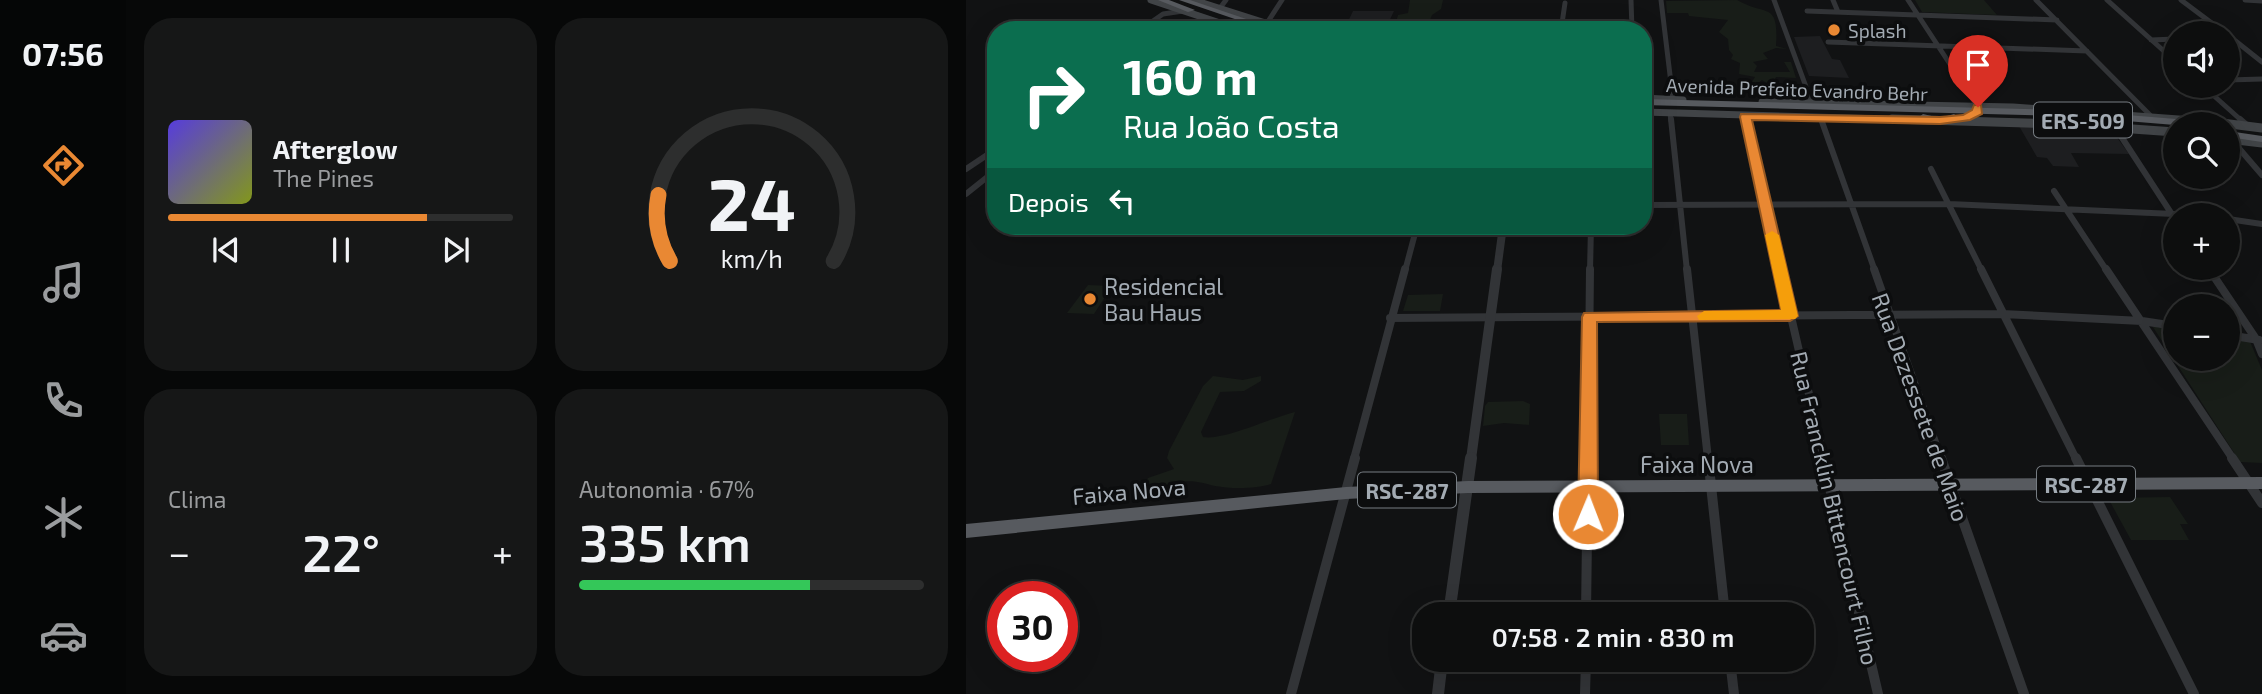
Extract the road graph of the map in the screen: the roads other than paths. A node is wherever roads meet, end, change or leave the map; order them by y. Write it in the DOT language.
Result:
graph roads {
  1 [pos="1151,0"];
  2 [pos="1183,0"];
  3 [pos="1193,0"];
  4 [pos="1226,0"];
  5 [pos="1282,0"];
  6 [pos="1631,0"];
  7 [pos="1661,0"];
  8 [pos="1774,0"];
  9 [pos="1832,0"];
  10 [pos="1908,0"];
  11 [pos="2036,0"];
  12 [pos="2107,0"];
  13 [pos="2181,0"];
  14 [pos="2245,0"];
  15 [pos="2262,1"];
  16 [pos="1164,3"];
  17 [pos="1565,3"];
  18 [pos="1220,8"];
  19 [pos="1183,11"];
  20 [pos="1807,11"];
  21 [pos="1838,12"];
  22 [pos="1163,14"];
  23 [pos="1918,15"];
  24 [pos="2057,20"];
  25 [pos="1153,21"];
  26 [pos="1214,21"];
  27 [pos="1222,21"];
  28 [pos="1247,21"];
  29 [pos="1261,21"];
  30 [pos="1268,21"];
  31 [pos="1563,21"];
  32 [pos="1632,21"];
  33 [pos="2209,21"];
  34 [pos="2151,40"];
  35 [pos="2163,40"];
  36 [pos="1828,42"];
  37 [pos="2240,44"];
  38 [pos="1937,45"];
  39 [pos="2163,50"];
  40 [pos="2087,51"];
  41 [pos="2262,62"];
  42 [pos="2262,79"];
  43 [pos="2240,80"];
  44 [pos="2216,98"];
  45 [pos="1652,100"];
  46 [pos="1673,102"];
  47 [pos="1812,103"];
  48 [pos="1778,107"];
  49 [pos="2034,107"];
  50 [pos="1849,108"];
  51 [pos="1978,109"];
  52 [pos="1652,111"];
  53 [pos="1652,112"];
  54 [pos="2012,112"];
  55 [pos="2065,113"];
  56 [pos="1670,114"];
  57 [pos="2150,114"];
  58 [pos="1745,117"];
  59 [pos="1923,117"];
  60 [pos="1954,117"];
  61 [pos="1966,118"];
  62 [pos="1821,119"];
  63 [pos="1940,121"];
  64 [pos="2163,121"];
  65 [pos="2248,126"];
  66 [pos="2115,127"];
  67 [pos="2163,129"];
  68 [pos="2163,129"];
  69 [pos="2240,129"];
  70 [pos="2262,130"];
  71 [pos="2240,139"];
  72 [pos="2262,140"];
  73 [pos="2240,151"];
  74 [pos="987,155"];
  75 [pos="966,169"];
  76 [pos="1931,169"];
  77 [pos="2262,176"];
  78 [pos="987,177"];
  79 [pos="2053,191"];
  80 [pos="966,194"];
  81 [pos="2165,203"];
  82 [pos="1949,204"];
  83 [pos="1652,205"];
  84 [pos="1679,205"];
  85 [pos="1765,205"];
  86 [pos="1850,205"];
  87 [pos="2064,207"];
  88 [pos="2163,214"];
  89 [pos="2240,221"];
  90 [pos="2262,224"];
  91 [pos="1414,235"];
  92 [pos="1502,235"];
  93 [pos="1591,235"];
  94 [pos="2216,280"];
  95 [pos="2002,314"];
  96 [pos="1888,315"];
  97 [pos="1692,316"];
  98 [pos="1790,316"];
  99 [pos="1490,317"];
  100 [pos="1589,317"];
  101 [pos="1391,318"];
  102 [pos="2142,321"];
  103 [pos="2163,324"];
  104 [pos="2240,337"];
  105 [pos="2259,340"];
  106 [pos="2262,354"];
  107 [pos="2255,483"];
  108 [pos="2088,484"];
  109 [pos="1950,485"];
  110 [pos="1468,486"];
  111 [pos="1588,486"];
  112 [pos="1709,486"];
  113 [pos="1829,486"];
  114 [pos="1346,493"];
  115 [pos="2262,503"];
  116 [pos="966,531"];
  117 [pos="1451,602"];
  118 [pos="1586,602"];
  119 [pos="1723,602"];
  120 [pos="1441,672"];
  121 [pos="1586,672"];
  122 [pos="1731,672"];
  123 [pos="1291,694"];
  124 [pos="1438,694"];
  125 [pos="1585,694"];
  126 [pos="1734,694"];
  127 [pos="1878,694"];
  128 [pos="2024,694"];
  129 [pos="2194,694"];
  1 -- 16 [label="main road"];
  2 -- 28 [label="highway"];
  3 -- 18 [label="main road"];
  4 -- 18 [label="street"];
  5 -- 30 [label="street"];
  6 -- 32 [label="street"];
  7 -- 46 [label="street"];
  8 -- 47 [label="street"];
  9 -- 21 [label="street"];
  10 -- 23 [label="street"];
  11 -- 24 [label="street"];
  12 -- 34 [label="street"];
  13 -- 33 [label="street"];
  14 -- 15 [label="street"];
  16 -- 19 [label="main road"];
  16 -- 22 [label="street"];
  16 -- 27 [label="highway"];
  17 -- 31 [label="street"];
  18 -- 29 [label="main road"];
  19 -- 22 [label="street"];
  19 -- 26 [label="main road"];
  20 -- 21 [label="street"];
  21 -- 23 [label="street"];
  22 -- 25 [label="street"];
  23 -- 24 [label="street"];
  23 -- 38 [label="street"];
  24 -- 40 [label="street"];
  34 -- 35 [label="street"];
  34 -- 39 [label="street"];
  36 -- 38 [label="street"];
  37 -- 41 [label="street"];
  38 -- 40 [label="street"];
  38 -- 51 [label="street"];
  40 -- 57 [label="street"];
  42 -- 43 [label="street"];
  44 -- 65 [label="street"];
  45 -- 46 [label="highway, Avenida Prefeito Evandro Behr / ERS-509"];
  46 -- 47 [label="main road, Avenida Prefeito Evandro Behr / ERS-509"];
  46 -- 48 [label="highway, Avenida Prefeito Evandro Behr / ERS-509"];
  47 -- 48 [label="highway, ERS-509"];
  47 -- 50 [label="highway, ERS-509"];
  47 -- 51 [label="main road, Avenida Prefeito Evandro Behr / ERS-509"];
  48 -- 50 [label="highway, Avenida Prefeito Evandro Behr / ERS-509"];
  49 -- 51 [label="main road, Avenida Prefeito Evandro Behr / ERS-509"];
  49 -- 54 [label="highway, ERS-509"];
  49 -- 55 [label="highway, ERS-509"];
  49 -- 57 [label="main road, Avenida Prefeito Evandro Behr / ERS-509"];
  50 -- 51 [label="highway, Avenida Prefeito Evandro Behr / ERS-509"];
  51 -- 54 [label="highway, Avenida Prefeito Evandro Behr / ERS-509"];
  51 -- 61 [label="highway"];
  52 -- 59 [label="highway, Avenida Prefeito Evandro Behr / ERS-509"];
  53 -- 56 [label="main road, Avenida Prefeito Evandro Behr / ERS-509"];
  54 -- 55 [label="highway, Avenida Prefeito Evandro Behr / ERS-509"];
  55 -- 64 [label="highway, Avenida Prefeito Evandro Behr / ERS-509"];
  56 -- 58 [label="main road, Avenida Prefeito Evandro Behr / ERS-509"];
  56 -- 84 [label="street"];
  57 -- 65 [label="main road, Avenida Prefeito Evandro Behr / ERS-509"];
  58 -- 62 [label="main road, Avenida Prefeito Evandro Behr / ERS-509"];
  58 -- 85 [label="street, Rua Francklin Bittencourt Filho"];
  59 -- 60 [label="highway, Avenida Prefeito Evandro Behr / ERS-509"];
  59 -- 63 [label="highway, ERS-509"];
  60 -- 61 [label="highway, Avenida Prefeito Evandro Behr / ERS-509"];
  60 -- 63 [label="highway, ERS-509"];
  61 -- 67 [label="highway, Avenida Prefeito Evandro Behr / ERS-509"];
  62 -- 63 [label="main road, Avenida Prefeito Evandro Behr / ERS-509"];
  62 -- 86 [label="street, Rua Dezessete de Maio"];
  63 -- 66 [label="main road, Avenida Prefeito Evandro Behr / ERS-509"];
  65 -- 70 [label="main road, Avenida Prefeito Evandro Behr / ERS-509"];
  66 -- 68 [label="main road, Avenida Prefeito Evandro Behr / ERS-509"];
  66 -- 81 [label="street"];
  69 -- 70 [label="highway, Avenida Prefeito Evandro Behr / ERS-509"];
  71 -- 72 [label="highway"];
  73 -- 77 [label="street"];
  74 -- 75 [label="street"];
  76 -- 82 [label="street"];
  78 -- 80 [label="street"];
  79 -- 87 [label="street"];
  82 -- 86 [label="street"];
  82 -- 87 [label="street"];
  82 -- 95 [label="street"];
  83 -- 84 [label="street"];
  84 -- 85 [label="street"];
  84 -- 97 [label="street"];
  85 -- 86 [label="street"];
  85 -- 98 [label="street, Rua Francklin Bittencourt Filho"];
  86 -- 96 [label="street, Rua Dezessete de Maio"];
  87 -- 88 [label="street"];
  87 -- 102 [label="street"];
  89 -- 90 [label="street"];
  91 -- 101 [label="street"];
  92 -- 99 [label="street"];
  93 -- 100 [label="street"];
  94 -- 105 [label="street"];
  95 -- 96 [label="street"];
  95 -- 102 [label="street"];
  95 -- 108 [label="street"];
  96 -- 98 [label="street"];
  96 -- 109 [label="street, Rua Dezessete de Maio"];
  97 -- 98 [label="street"];
  97 -- 100 [label="street"];
  97 -- 112 [label="street"];
  98 -- 113 [label="street, Rua Francklin Bittencourt Filho"];
  99 -- 100 [label="street"];
  99 -- 101 [label="street"];
  99 -- 110 [label="street"];
  100 -- 111 [label="street"];
  101 -- 114 [label="street"];
  102 -- 103 [label="street"];
  102 -- 107 [label="street"];
  104 -- 105 [label="street"];
  105 -- 106 [label="street"];
  107 -- 108 [label="highway, Faixa Nova / RSC-287"];
  107 -- 115 [label="street"];
  108 -- 109 [label="highway, Faixa Nova / RSC-287"];
  108 -- 129 [label="street"];
  109 -- 113 [label="highway, Faixa Nova / RSC-287"];
  109 -- 128 [label="street, Rua Dezessete de Maio"];
  110 -- 111 [label="highway, Faixa Nova / RSC-287"];
  110 -- 114 [label="highway, Faixa Nova / RSC-287"];
  110 -- 117 [label="street"];
  111 -- 112 [label="highway, Faixa Nova / RSC-287"];
  111 -- 118 [label="street"];
  112 -- 113 [label="highway, Faixa Nova / RSC-287"];
  112 -- 119 [label="street"];
  113 -- 127 [label="street, Rua Francklin Bittencourt Filho"];
  114 -- 116 [label="highway, Faixa Nova / RSC-287"];
  114 -- 123 [label="street"];
  120 -- 124 [label="street"];
  121 -- 125 [label="street"];
  122 -- 126 [label="street"];
}
